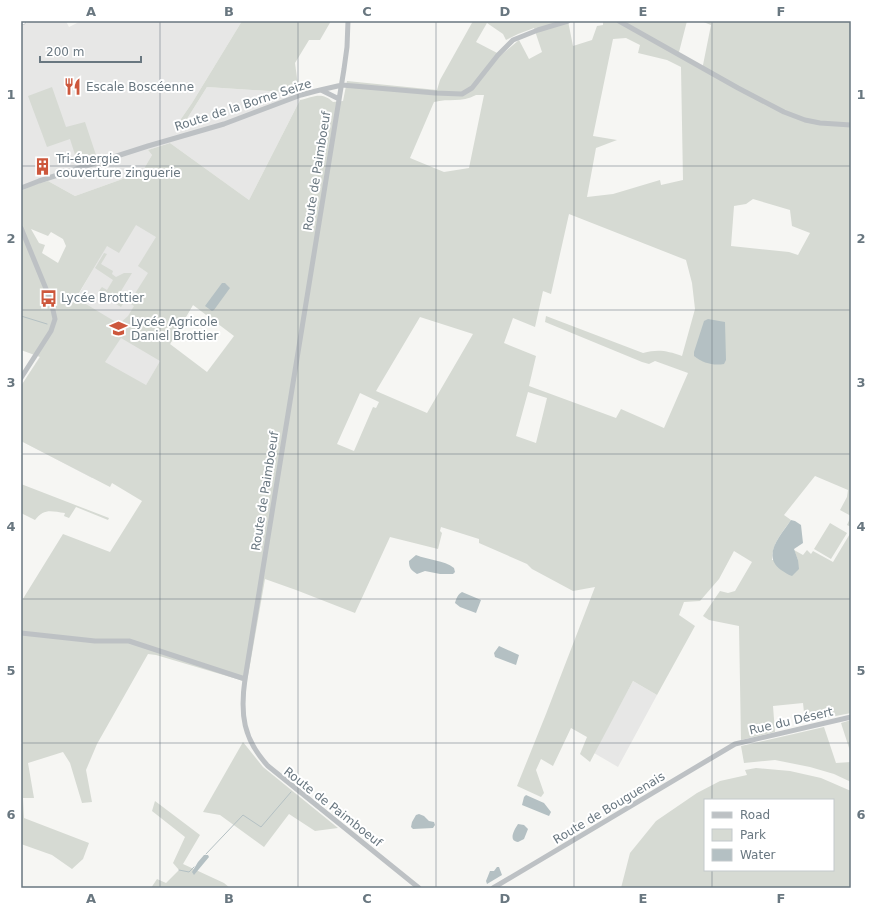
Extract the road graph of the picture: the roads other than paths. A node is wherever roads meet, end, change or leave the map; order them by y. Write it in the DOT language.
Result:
graph roads {
  1 [pos="348,21"];
  2 [pos="568,21"];
  3 [pos="619,21"];
  4 [pos="342,85"];
  5 [pos="321,90"];
  6 [pos="339,99"];
  7 [pos="851,124"];
  8 [pos="21,188"];
  9 [pos="21,228"];
  10 [pos="21,378"];
  11 [pos="21,633"];
  12 [pos="245,679"];
  13 [pos="851,717"];
  14 [pos="735,744"];
  15 [pos="419,888"];
  16 [pos="493,888"];
  1 -- 4 [label="street, Route de Paimboeuf"];
  2 -- 4 [label="street, Route de la Borne Seize"];
  3 -- 7 [label="street"];
  4 -- 5 [label="street, Route de la Borne Seize"];
  4 -- 6 [label="street, Route de Paimboeuf"];
  5 -- 6 [label="street"];
  5 -- 8 [label="street, Route de la Borne Seize"];
  6 -- 12 [label="street, Route de Paimboeuf"];
  9 -- 10 [label="street"];
  11 -- 12 [label="street"];
  12 -- 15 [label="street, Route de Paimboeuf"];
  13 -- 14 [label="street, Rue du Désert"];
  14 -- 16 [label="street, Route de Bouguenais"];
}
